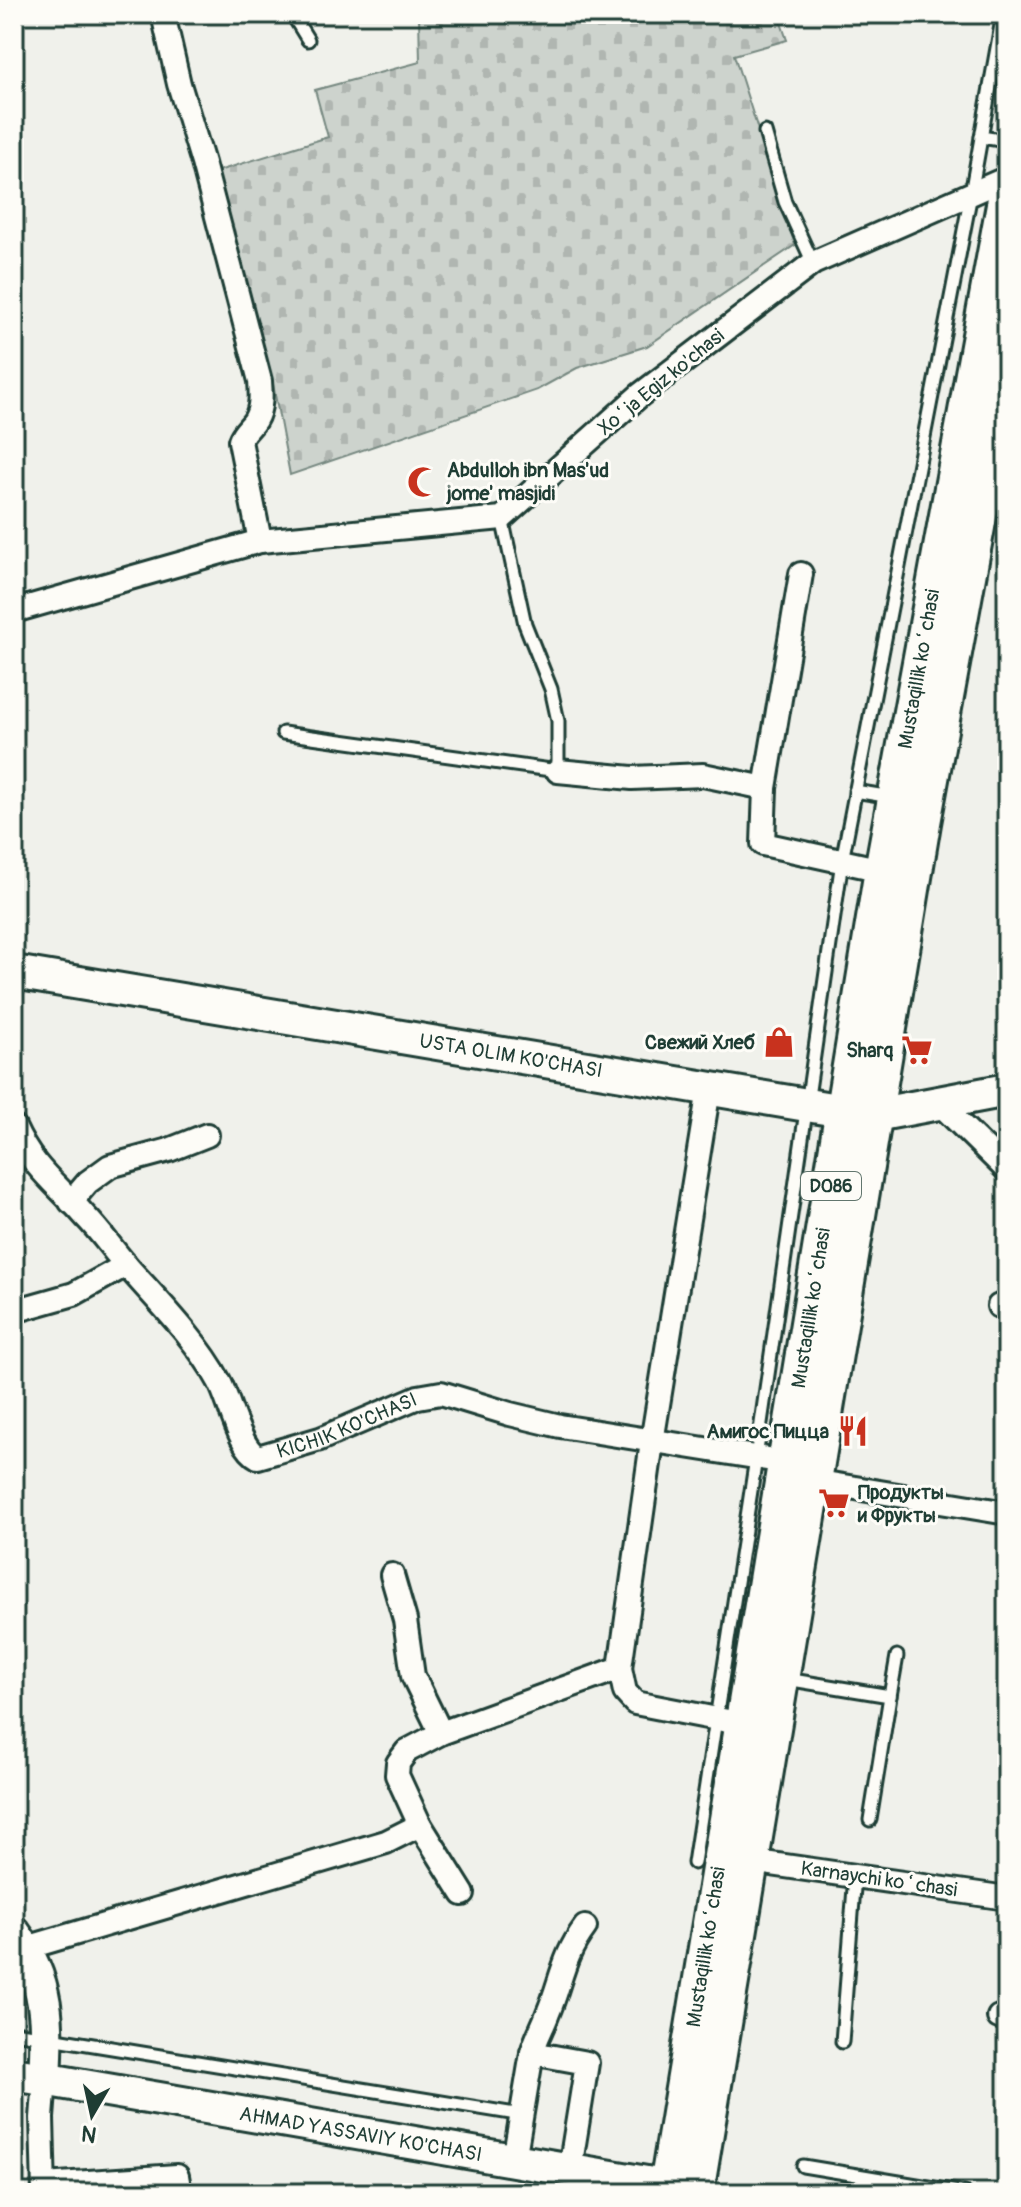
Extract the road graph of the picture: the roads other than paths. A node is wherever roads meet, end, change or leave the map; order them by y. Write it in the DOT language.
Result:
graph roads {
  1 [pos="163,14"];
  2 [pos="292,14"];
  3 [pos="1003,14"];
  4 [pos="308,40"];
  5 [pos="765,132"];
  6 [pos="981,137"];
  7 [pos="1007,141"];
  8 [pos="1007,178"];
  9 [pos="1007,190"];
  10 [pos="971,194"];
  11 [pos="813,263"];
  12 [pos="1007,363"];
  13 [pos="502,518"];
  14 [pos="260,541"];
  15 [pos="801,574"];
  16 [pos="14,611"];
  17 [pos="283,733"];
  18 [pos="558,771"];
  19 [pos="765,788"];
  20 [pos="855,791"];
  21 [pos="896,798"];
  22 [pos="842,861"];
  23 [pos="882,870"];
  24 [pos="14,972"];
  25 [pos="709,1089"];
  26 [pos="1007,1090"];
  27 [pos="939,1103"];
  28 [pos="807,1106"];
  29 [pos="859,1113"];
  30 [pos="14,1127"];
  31 [pos="207,1135"];
  32 [pos="1007,1170"];
  33 [pos="71,1202"];
  34 [pos="126,1265"];
  35 [pos="14,1311"];
  36 [pos="652,1442"];
  37 [pos="785,1467"];
  38 [pos="1007,1513"];
  39 [pos="392,1575"];
  40 [pos="897,1656"];
  41 [pos="620,1668"];
  42 [pos="782,1678"];
  43 [pos="890,1696"];
  44 [pos="730,1722"];
  45 [pos="441,1733"];
  46 [pos="870,1820"];
  47 [pos="420,1825"];
  48 [pos="750,1861"];
  49 [pos="694,1863"];
  50 [pos="855,1875"];
  51 [pos="463,1894"];
  52 [pos="1007,1898"];
  53 [pos="585,1927"];
  54 [pos="20,1941"];
  55 [pos="14,2032"];
  56 [pos="48,2038"];
  57 [pos="842,2042"];
  58 [pos="532,2053"];
  59 [pos="29,2077"];
  60 [pos="522,2115"];
  61 [pos="514,2160"];
  62 [pos="803,2166"];
  63 [pos="570,2169"];
  64 [pos="44,2189"];
  65 [pos="686,2191"];
  66 [pos="180,2193"];
  67 [pos="965,2193"];
  1 -- 14 [label="street"];
  2 -- 4 [label="lane"];
  3 -- 6 [label="lane"];
  5 -- 11 [label="lane"];
  6 -- 7 [label="lane"];
  6 -- 10 [label="lane"];
  8 -- 10 [label="street, Xoʻja Egiz ko'chasi"];
  9 -- 21 [label="main road, Mustaqillik koʻchasi / D086"];
  10 -- 11 [label="street, Xoʻja Egiz ko'chasi"];
  10 -- 20 [label="lane"];
  11 -- 13 [label="street, Xoʻja Egiz ko'chasi"];
  12 -- 29 [label="main road, Mustaqillik koʻchasi / D086"];
  13 -- 14 [label="street"];
  13 -- 18 [label="lane"];
  14 -- 16 [label="street"];
  15 -- 19 [label="street"];
  17 -- 18 [label="lane"];
  18 -- 19 [label="street"];
  19 -- 22 [label="street"];
  20 -- 21 [label="lane"];
  20 -- 22 [label="lane"];
  21 -- 23 [label="main road, Mustaqillik koʻchasi / D086"];
  22 -- 23 [label="street"];
  22 -- 28 [label="lane"];
  23 -- 29 [label="main road, Mustaqillik koʻchasi / D086"];
  24 -- 25 [label="street, USTA OLIM KO'CHASI"];
  25 -- 28 [label="street, USTA OLIM KO'CHASI"];
  25 -- 36 [label="street"];
  26 -- 27 [label="street, USTA OLIM KO'CHASI"];
  27 -- 29 [label="street, USTA OLIM KO'CHASI"];
  27 -- 32 [label="street"];
  28 -- 29 [label="street, USTA OLIM KO'CHASI"];
  28 -- 37 [label="lane"];
  29 -- 37 [label="main road, Mustaqillik koʻchasi / D086"];
  30 -- 33 [label="street"];
  31 -- 33 [label="street"];
  33 -- 34 [label="street"];
  34 -- 35 [label="street"];
  34 -- 36 [label="street, KICHIK KO'CHASI"];
  36 -- 37 [label="street, KICHIK KO'CHASI"];
  36 -- 41 [label="street"];
  37 -- 38 [label="street, KICHIK KO'CHASI"];
  37 -- 42 [label="main road, Mustaqillik koʻchasi / D086"];
  37 -- 44 [label="main road, Mustaqillik koʻchasi / D086"];
  39 -- 45 [label="street"];
  40 -- 43 [label="lane"];
  41 -- 44 [label="street"];
  41 -- 45 [label="street"];
  42 -- 43 [label="lane"];
  42 -- 48 [label="main road, Mustaqillik koʻchasi / D086"];
  43 -- 46 [label="lane"];
  44 -- 49 [label="lane"];
  44 -- 65 [label="main road, Mustaqillik koʻchasi / D086"];
  45 -- 47 [label="street"];
  47 -- 51 [label="street"];
  47 -- 54 [label="street"];
  48 -- 50 [label="street, Karnaychi koʻchasi"];
  48 -- 65 [label="main road, Mustaqillik koʻchasi / D086"];
  50 -- 52 [label="street, Karnaychi koʻchasi"];
  50 -- 57 [label="lane"];
  53 -- 58 [label="street"];
  54 -- 56 [label="street"];
  55 -- 56 [label="lane"];
  56 -- 59 [label="street"];
  56 -- 60 [label="lane"];
  58 -- 60 [label="street"];
  58 -- 63 [label="street"];
  59 -- 61 [label="street, AHMAD YASSAVIY KO'CHASI"];
  59 -- 64 [label="street"];
  60 -- 61 [label="street"];
  61 -- 63 [label="street, AHMAD YASSAVIY KO'CHASI"];
  62 -- 67 [label="lane"];
  63 -- 65 [label="street, AHMAD YASSAVIY KO'CHASI"];
  64 -- 66 [label="street"];
}
